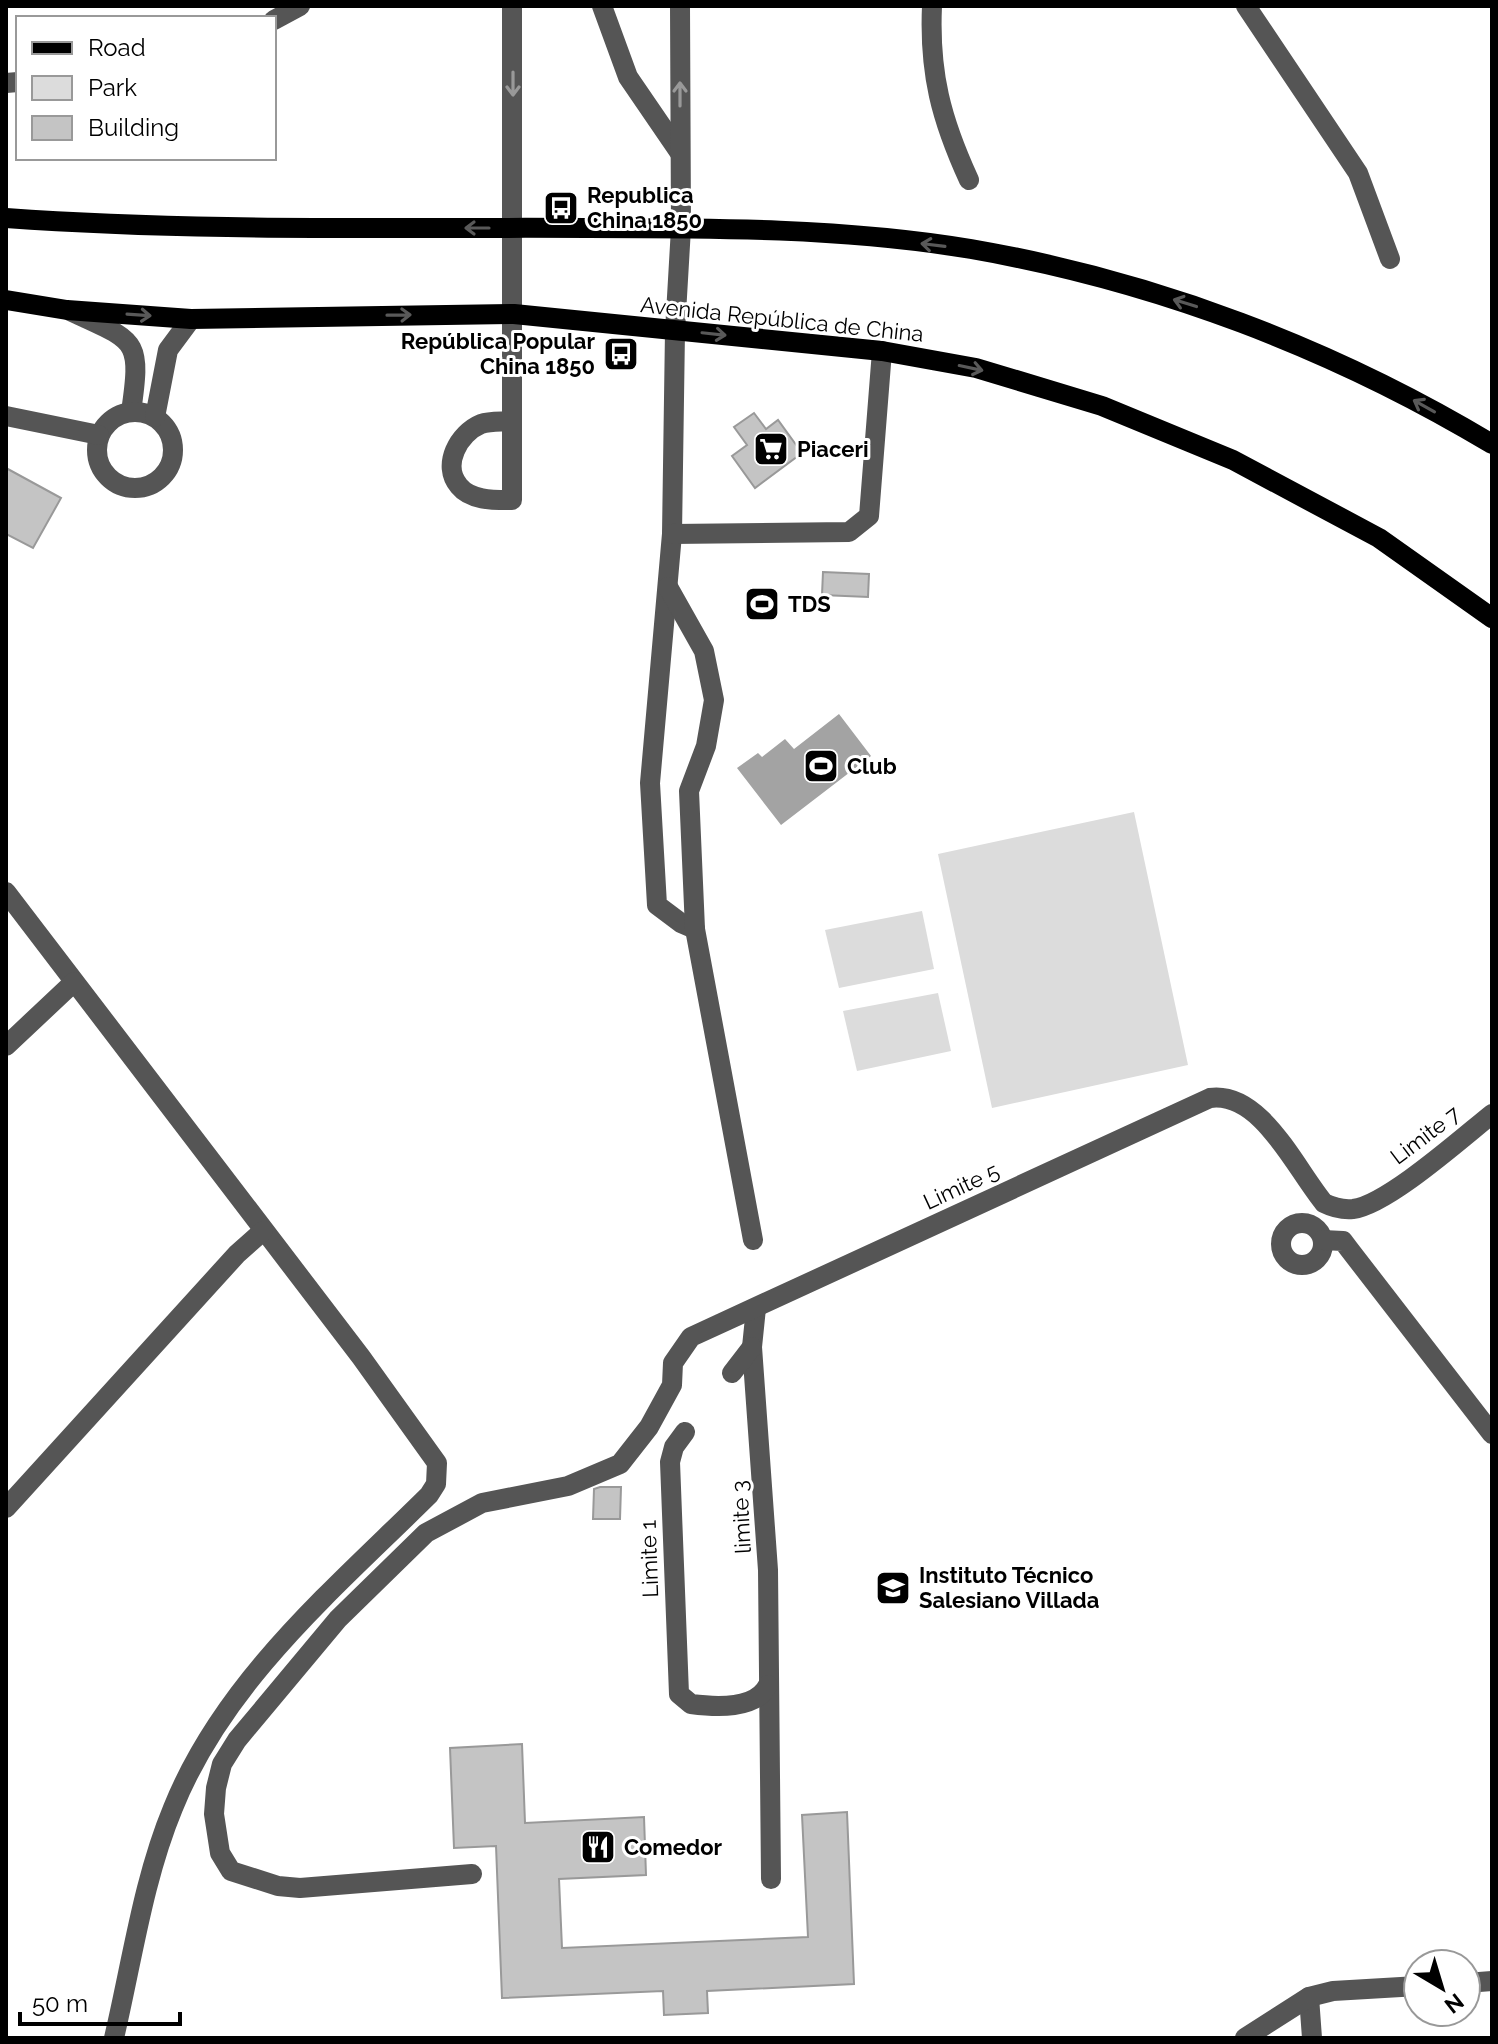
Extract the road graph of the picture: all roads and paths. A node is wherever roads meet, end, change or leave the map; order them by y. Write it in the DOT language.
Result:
graph roads {
  1 [pos="300,6"];
  2 [pos="512,6"];
  3 [pos="602,6"];
  4 [pos="665,6"];
  5 [pos="680,6"];
  6 [pos="932,6"];
  7 [pos="1246,6"];
  8 [pos="273,15"];
  9 [pos="680,28"];
  10 [pos="680,153"];
  11 [pos="969,180"];
  12 [pos="6,218"];
  13 [pos="514,228"];
  14 [pos="681,228"];
  15 [pos="1390,259"];
  16 [pos="6,300"];
  17 [pos="67,310"];
  18 [pos="514,314"];
  19 [pos="191,319"];
  20 [pos="675,331"];
  21 [pos="882,351"];
  22 [pos="131,412"];
  23 [pos="6,416"];
  24 [pos="155,417"];
  25 [pos="512,421"];
  26 [pos="99,435"];
  27 [pos="1492,444"];
  28 [pos="672,534"];
  29 [pos="668,587"];
  30 [pos="1492,618"];
  31 [pos="6,892"];
  32 [pos="695,929"];
  33 [pos="74,982"];
  34 [pos="6,1046"];
  35 [pos="1492,1114"];
  36 [pos="1316,1193"];
  37 [pos="263,1231"];
  38 [pos="753,1240"];
  39 [pos="1323,1240"];
  40 [pos="756,1308"];
  41 [pos="752,1347"];
  42 [pos="732,1373"];
  43 [pos="685,1432"];
  44 [pos="1492,1434"];
  45 [pos="6,1508"];
  46 [pos="768,1685"];
  47 [pos="472,1874"];
  48 [pos="771,1879"];
  49 [pos="1402,1987"];
  50 [pos="1309,1997"];
  51 [pos="114,2038"];
  52 [pos="1245,2038"];
  53 [pos="1312,2038"];
  1 -- 8 [label="street"];
  2 -- 13 [label="street, one-way"];
  3 -- 10 [label="street"];
  4 -- 9 [label="street"];
  5 -- 9 [label="street"];
  6 -- 11 [label="street"];
  7 -- 15 [label="street"];
  10 -- 9 [label="street, one-way"];
  10 -- 14 [label="street"];
  13 -- 12 [label="main road, one-way"];
  13 -- 14 [label="main road"];
  13 -- 18 [label="street"];
  14 -- 20 [label="street"];
  27 -- 14 [label="main road, one-way"];
  16 -- 17 [label="main road, Avenida República de China"];
  17 -- 19 [label="main road, Avenida República de China, one-way"];
  17 -- 22 [label="street"];
  19 -- 18 [label="main road, Avenida República de China, one-way"];
  18 -- 20 [label="main road, Avenida República de China"];
  18 -- 25 [label="street"];
  19 -- 24 [label="street"];
  20 -- 21 [label="main road, Avenida República de China, one-way"];
  20 -- 28 [label="street"];
  21 -- 28 [label="street"];
  21 -- 30 [label="main road, Avenida República de China, one-way"];
  22 -- 24 [label="street"];
  22 -- 26 [label="street"];
  23 -- 26 [label="street"];
  24 -- 26 [label="street"];
  28 -- 29 [label="street"];
  29 -- 32 [label="street"];
  29 -- 32 [label="street"];
  31 -- 33 [label="street"];
  32 -- 38 [label="street"];
  33 -- 34 [label="street"];
  33 -- 37 [label="street"];
  35 -- 36 [label="street, Limite 7"];
  36 -- 40 [label="street, Limite 5"];
  37 -- 45 [label="street"];
  37 -- 51 [label="street"];
  39 -- 44 [label="street"];
  40 -- 41 [label="street, limite 3"];
  40 -- 47 [label="street, Limite 5"];
  41 -- 42 [label="street"];
  41 -- 46 [label="street, limite 3"];
  43 -- 46 [label="street, Limite 1"];
  46 -- 48 [label="street, limite 3"];
  49 -- 50 [label="street"];
  50 -- 52 [label="street"];
  50 -- 53 [label="street"];
}
